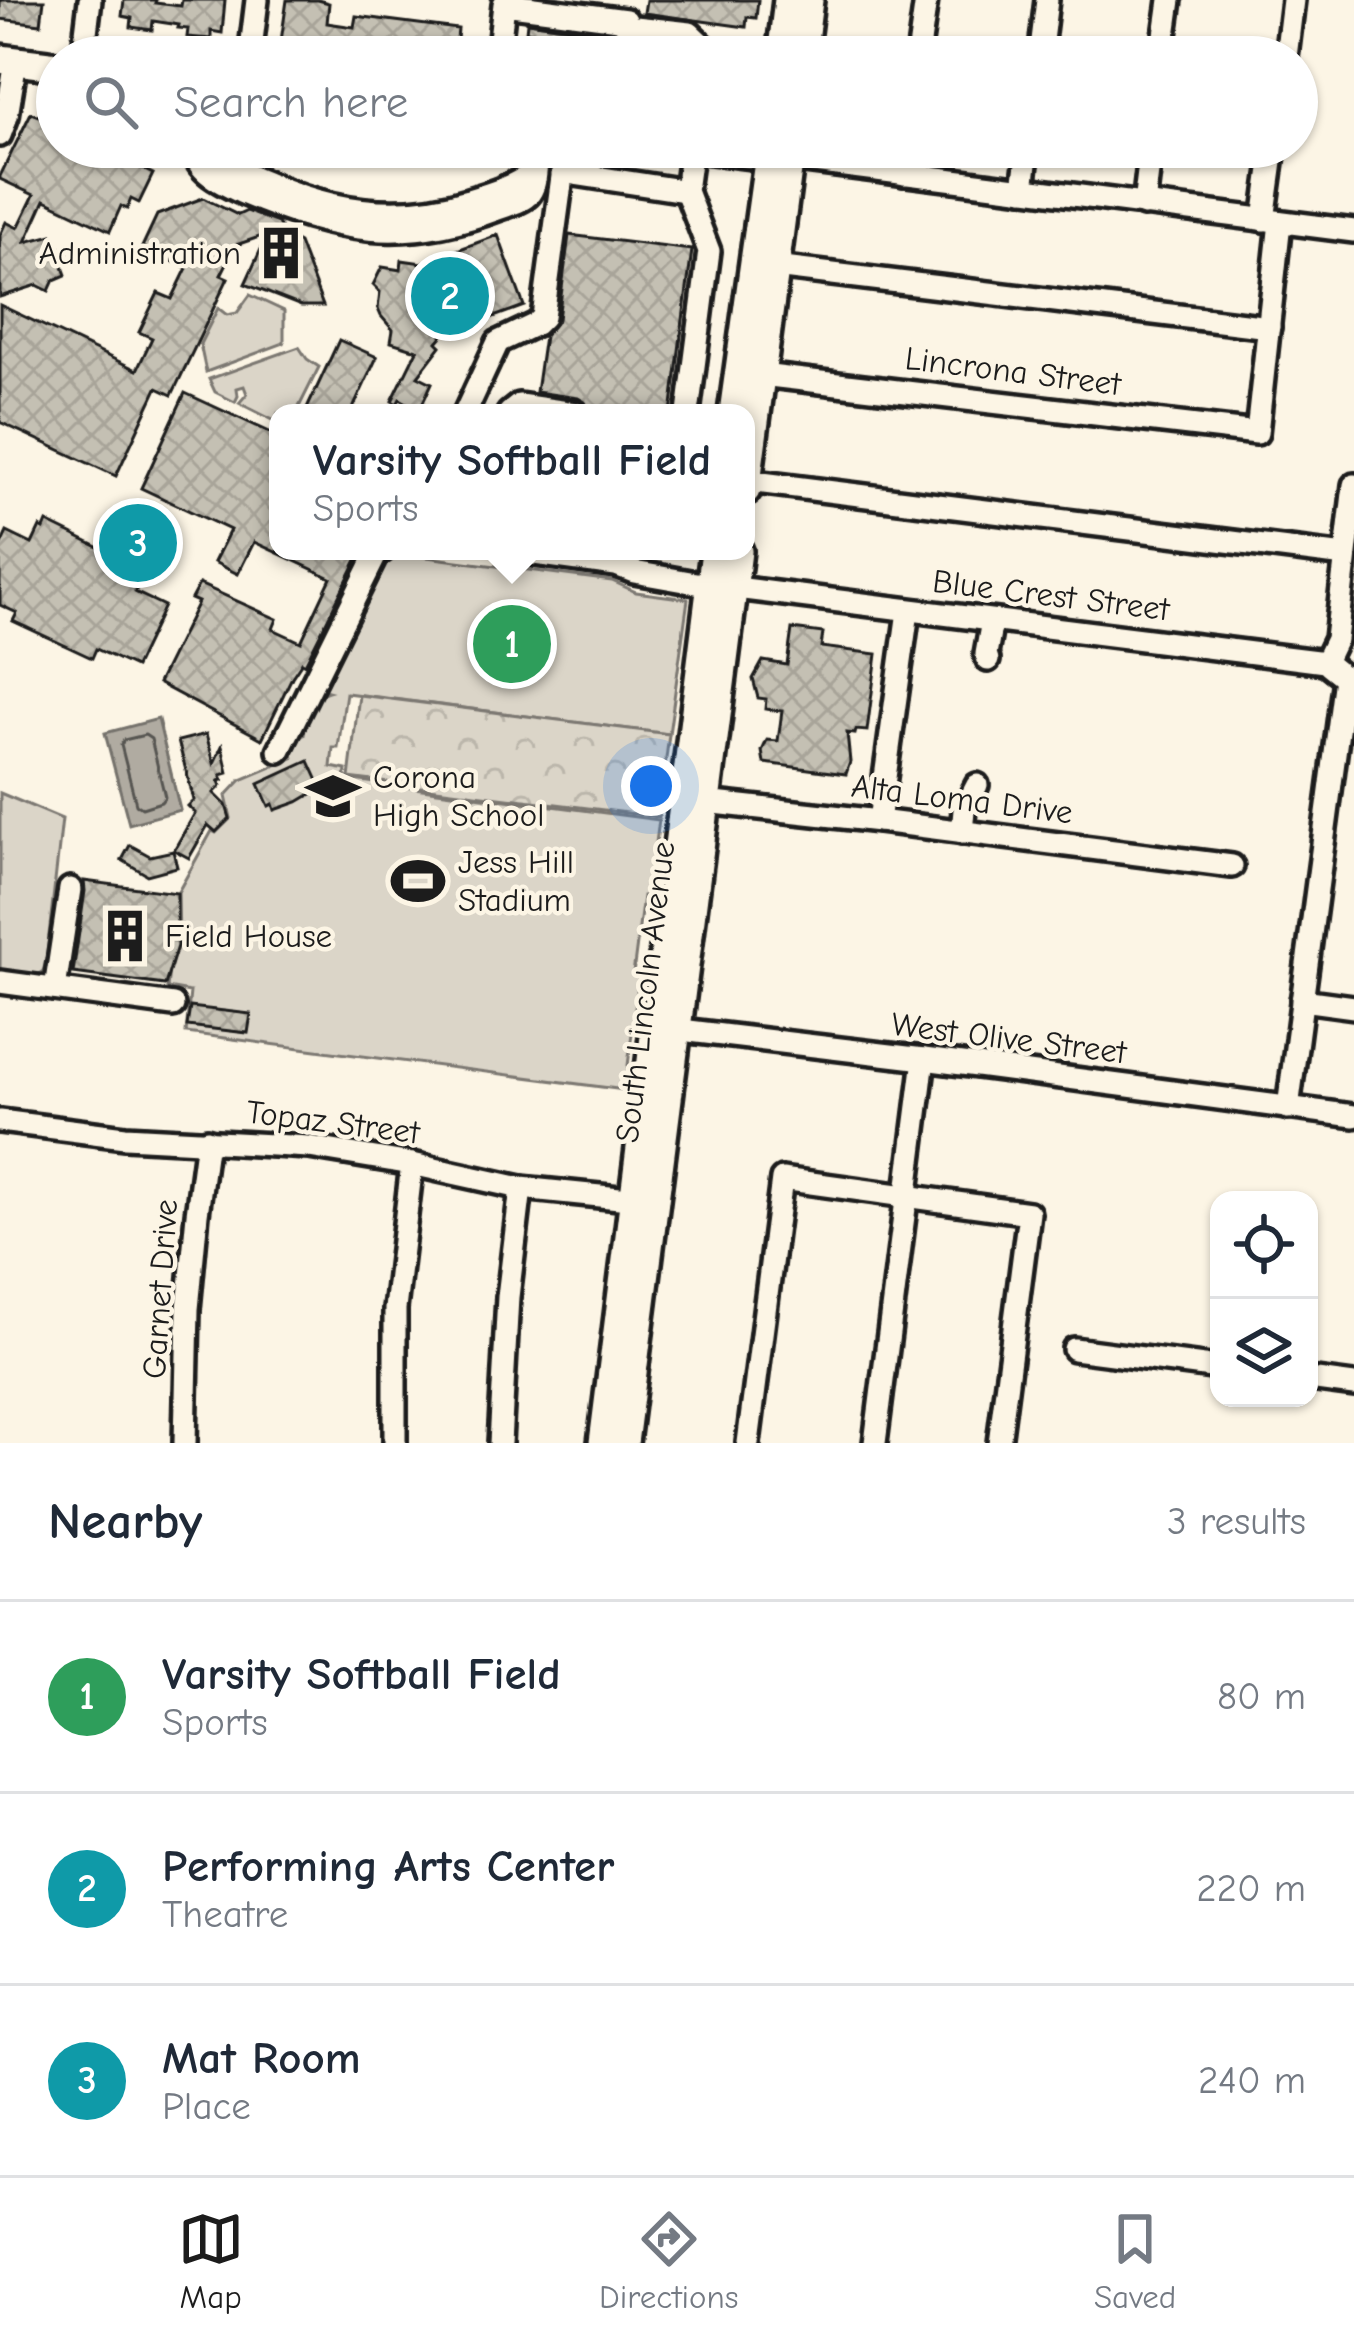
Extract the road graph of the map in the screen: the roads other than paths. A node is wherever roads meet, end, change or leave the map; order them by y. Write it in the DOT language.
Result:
graph roads {
  1 [pos="91,0"];
  2 [pos="257,0"];
  3 [pos="788,0"];
  4 [pos="809,0"];
  5 [pos="926,0"];
  6 [pos="1047,0"];
  7 [pos="1170,0"];
  8 [pos="1293,0"];
  9 [pos="504,2"];
  10 [pos="620,10"];
  11 [pos="86,36"];
  12 [pos="253,36"];
  13 [pos="500,36"];
  14 [pos="693,36"];
  15 [pos="784,36"];
  16 [pos="805,36"];
  17 [pos="921,36"];
  18 [pos="1043,36"];
  19 [pos="1165,36"];
  20 [pos="1289,36"];
  21 [pos="8,60"];
  22 [pos="0,135"];
  23 [pos="202,168"];
  24 [pos="237,168"];
  25 [pos="536,168"];
  26 [pos="563,168"];
  27 [pos="690,168"];
  28 [pos="777,168"];
  29 [pos="779,168"];
  30 [pos="870,168"];
  31 [pos="905,168"];
  32 [pos="1026,168"];
  33 [pos="1148,168"];
  34 [pos="1273,168"];
  35 [pos="536,171"];
  36 [pos="562,172"];
  37 [pos="904,174"];
  38 [pos="1023,189"];
  39 [pos="686,191"];
  40 [pos="1144,205"];
  41 [pos="1272,221"];
  42 [pos="1354,231"];
  43 [pos="775,267"];
  44 [pos="1269,327"];
  45 [pos="761,375"];
  46 [pos="469,404"];
  47 [pos="689,404"];
  48 [pos="735,404"];
  49 [pos="755,420"];
  50 [pos="755,482"];
  51 [pos="1354,485"];
  52 [pos="1345,556"];
  53 [pos="374,560"];
  54 [pos="579,560"];
  55 [pos="717,560"];
  56 [pos="734,560"];
  57 [pos="722,586"];
  58 [pos="908,610"];
  59 [pos="992,621"];
  60 [pos="988,660"];
  61 [pos="1325,662"];
  62 [pos="1349,679"];
  63 [pos="279,751"];
  64 [pos="977,785"];
  65 [pos="694,801"];
  66 [pos="879,821"];
  67 [pos="962,832"];
  68 [pos="1232,866"];
  69 [pos="70,889"];
  70 [pos="0,982"];
  71 [pos="55,989"];
  72 [pos="1302,1000"];
  73 [pos="173,1005"];
  74 [pos="1354,1007"];
  75 [pos="665,1029"];
  76 [pos="924,1059"];
  77 [pos="1288,1108"];
  78 [pos="1354,1116"];
  79 [pos="0,1121"];
  80 [pos="207,1140"];
  81 [pos="412,1164"];
  82 [pos="521,1188"];
  83 [pos="906,1196"];
  84 [pos="644,1201"];
  85 [pos="1074,1349"];
  86 [pos="1210,1367"];
  87 [pos="1318,1380"];
  88 [pos="1354,1385"];
  89 [pos="185,1443"];
  90 [pos="395,1443"];
  91 [pos="500,1443"];
  92 [pos="602,1443"];
  93 [pos="625,1443"];
  94 [pos="748,1443"];
  95 [pos="875,1443"];
  96 [pos="999,1443"];
  1 -- 11 [label="street"];
  2 -- 12 [label="street"];
  3 -- 15 [label="main road"];
  4 -- 16 [label="main road"];
  5 -- 17 [label="street"];
  6 -- 18 [label="street"];
  7 -- 19 [label="street"];
  8 -- 20 [label="street"];
  9 -- 10 [label="street"];
  9 -- 13 [label="street"];
  10 -- 14 [label="street"];
  21 -- 22 [label="street"];
  23 -- 35 [label="street"];
  24 -- 35 [label="street"];
  25 -- 35 [label="street"];
  26 -- 36 [label="street"];
  27 -- 39 [label="street"];
  28 -- 48 [label="main road"];
  29 -- 43 [label="main road"];
  30 -- 37 [label="street"];
  31 -- 37 [label="street"];
  32 -- 38 [label="street"];
  33 -- 40 [label="street"];
  34 -- 41 [label="street"];
  36 -- 39 [label="street"];
  36 -- 46 [label="street"];
  37 -- 38 [label="street"];
  38 -- 40 [label="street"];
  39 -- 47 [label="street"];
  40 -- 41 [label="street"];
  41 -- 42 [label="street"];
  41 -- 44 [label="street"];
  43 -- 44 [label="street"];
  43 -- 45 [label="main road"];
  44 -- 45 [label="street, Lincrona Street"];
  45 -- 49 [label="main road"];
  50 -- 52 [label="street"];
  51 -- 52 [label="street"];
  52 -- 61 [label="street"];
  53 -- 63 [label="street"];
  54 -- 57 [label="street, Blue Crest Street"];
  55 -- 57 [label="main road, South Lincoln Avenue"];
  56 -- 57 [label="main road, South Lincoln Avenue"];
  57 -- 58 [label="street, Blue Crest Street"];
  57 -- 65 [label="main road, South Lincoln Avenue"];
  58 -- 59 [label="street, Blue Crest Street"];
  58 -- 66 [label="street"];
  59 -- 60 [label="street"];
  59 -- 61 [label="street, Blue Crest Street"];
  61 -- 62 [label="street"];
  62 -- 72 [label="street"];
  64 -- 67 [label="street"];
  65 -- 66 [label="street, Alta Loma Drive"];
  65 -- 75 [label="main road, South Lincoln Avenue"];
  66 -- 67 [label="street, Alta Loma Drive"];
  67 -- 68 [label="street, Alta Loma Drive"];
  69 -- 71 [label="street"];
  70 -- 71 [label="street"];
  71 -- 73 [label="street"];
  72 -- 74 [label="street"];
  72 -- 77 [label="street"];
  75 -- 76 [label="street, West Olive Street"];
  75 -- 84 [label="main road, South Lincoln Avenue"];
  76 -- 77 [label="street, West Olive Street"];
  76 -- 83 [label="street"];
  77 -- 78 [label="street, West Olive Street"];
  79 -- 80 [label="street, Topaz Street"];
  80 -- 81 [label="street, Topaz Street"];
  80 -- 89 [label="street, Garnet Drive"];
  81 -- 82 [label="street, Topaz Street"];
  81 -- 90 [label="street"];
  82 -- 84 [label="street, Topaz Street"];
  82 -- 91 [label="street"];
  83 -- 94 [label="street"];
  83 -- 95 [label="street"];
  83 -- 96 [label="street"];
  84 -- 92 [label="main road, South Lincoln Avenue"];
  84 -- 93 [label="main road, South Lincoln Avenue"];
  85 -- 86 [label="street"];
  87 -- 88 [label="street"];
}
